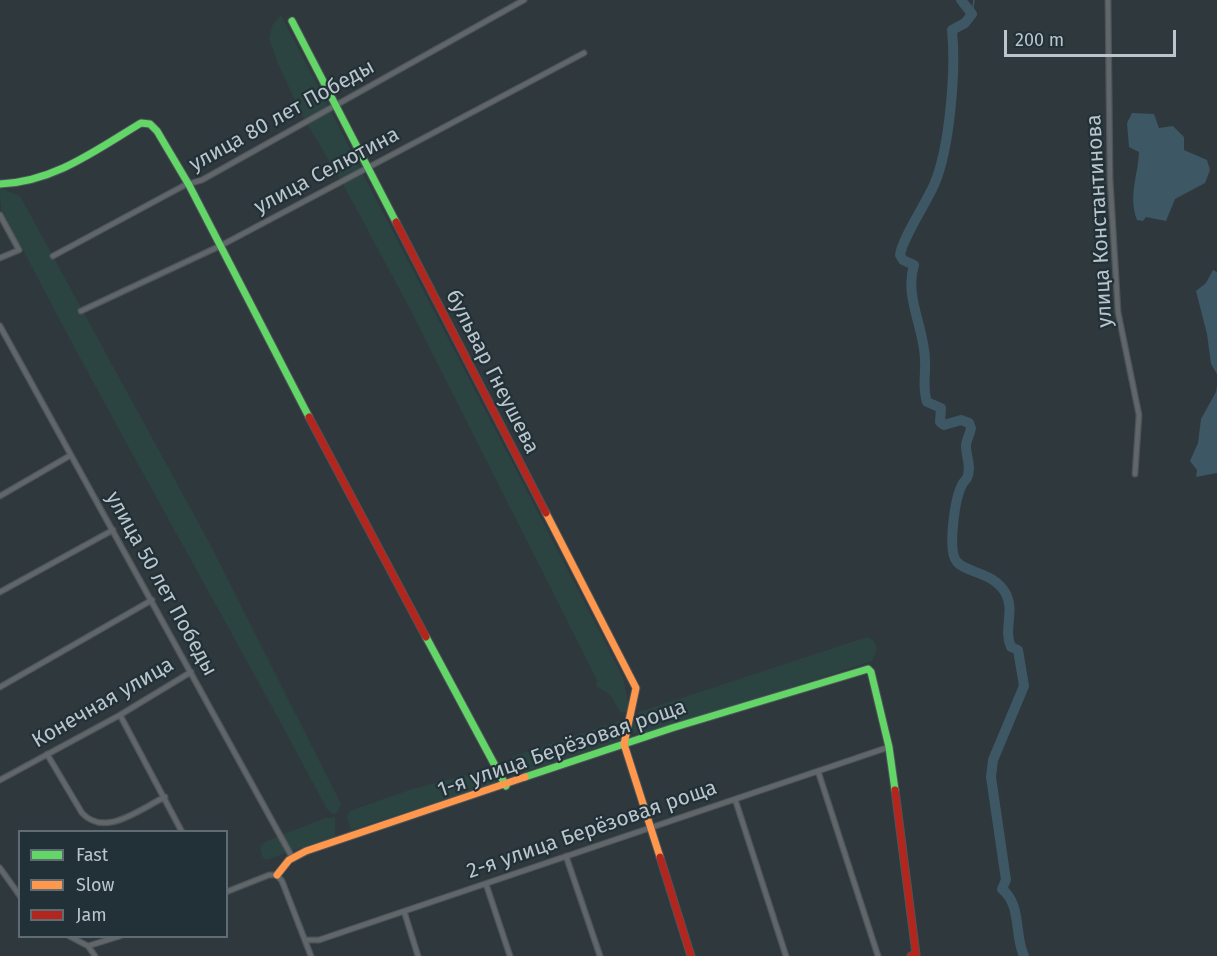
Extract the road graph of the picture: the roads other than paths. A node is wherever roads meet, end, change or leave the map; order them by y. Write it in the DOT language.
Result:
graph roads {
  1 [pos="524,0"];
  2 [pos="1108,0"];
  3 [pos="292,21"];
  4 [pos="584,53"];
  5 [pos="335,105"];
  6 [pos="368,168"];
  7 [pos="0,184"];
  8 [pos="189,185"];
  9 [pos="0,215"];
  10 [pos="220,246"];
  11 [pos="53,256"];
  12 [pos="0,258"];
  13 [pos="81,311"];
  14 [pos="0,326"];
  15 [pos="71,455"];
  16 [pos="1135,474"];
  17 [pos="0,496"];
  18 [pos="112,530"];
  19 [pos="0,592"];
  20 [pos="152,600"];
  21 [pos="191,672"];
  22 [pos="0,687"];
  23 [pos="120,715"];
  24 [pos="624,744"];
  25 [pos="889,747"];
  26 [pos="46,754"];
  27 [pos="818,771"];
  28 [pos="0,780"];
  29 [pos="506,786"];
  30 [pos="165,797"];
  31 [pos="735,799"];
  32 [pos="651,828"];
  33 [pos="182,830"];
  34 [pos="566,856"];
  35 [pos="292,857"];
  36 [pos="0,868"];
  37 [pos="277,875"];
  38 [pos="486,884"];
  39 [pos="228,891"];
  40 [pos="18,893"];
  41 [pos="404,911"];
  42 [pos="73,938"];
  43 [pos="114,938"];
  44 [pos="304,940"];
  45 [pos="88,946"];
  46 [pos="95,956"];
  47 [pos="311,956"];
  48 [pos="418,956"];
  49 [pos="510,956"];
  50 [pos="600,956"];
  51 [pos="691,956"];
  52 [pos="786,956"];
  53 [pos="878,956"];
  54 [pos="911,956"];
  1 -- 5 [label="street, улица 80 лет Победы"];
  2 -- 16 [label="street, улица Константинова"];
  3 -- 5 [label="street, бульвар Гнеушева"];
  4 -- 6 [label="street, улица Селютина"];
  5 -- 6 [label="street, бульвар Гнеушева"];
  5 -- 8 [label="street, улица 80 лет Победы"];
  6 -- 10 [label="street, улица Селютина"];
  6 -- 24 [label="street, бульвар Гнеушева"];
  7 -- 8 [label="street"];
  8 -- 10 [label="street"];
  8 -- 11 [label="street, улица 80 лет Победы"];
  9 -- 12 [label="street"];
  10 -- 13 [label="street, улица Селютина"];
  10 -- 29 [label="street"];
  14 -- 15 [label="street, улица 50 лет Победы"];
  15 -- 17 [label="street"];
  15 -- 18 [label="street, улица 50 лет Победы"];
  18 -- 19 [label="street"];
  18 -- 20 [label="street, улица 50 лет Победы"];
  20 -- 21 [label="street, улица 50 лет Победы"];
  20 -- 22 [label="street"];
  21 -- 23 [label="street, Конечная улица"];
  21 -- 35 [label="street, улица 50 лет Победы"];
  23 -- 26 [label="street, Конечная улица"];
  23 -- 30 [label="street"];
  24 -- 25 [label="street, 1-я улица Берёзовая роща"];
  24 -- 29 [label="street, 1-я улица Берёзовая роща"];
  24 -- 32 [label="street"];
  25 -- 27 [label="street, 2-я улица Берёзовая роща"];
  25 -- 54 [label="street"];
  26 -- 28 [label="street, Конечная улица"];
  26 -- 30 [label="street"];
  27 -- 31 [label="street, 2-я улица Берёзовая роща"];
  27 -- 53 [label="street"];
  29 -- 35 [label="street, 1-я улица Берёзовая роща"];
  30 -- 33 [label="street"];
  31 -- 32 [label="street, 2-я улица Берёзовая роща"];
  31 -- 52 [label="street"];
  32 -- 34 [label="street, 2-я улица Берёзовая роща"];
  32 -- 51 [label="street"];
  34 -- 38 [label="street, 2-я улица Берёзовая роща"];
  34 -- 50 [label="street"];
  35 -- 37 [label="street"];
  36 -- 40 [label="street"];
  37 -- 39 [label="street"];
  37 -- 44 [label="street"];
  38 -- 41 [label="street, 2-я улица Берёзовая роща"];
  38 -- 49 [label="street"];
  41 -- 44 [label="street, 2-я улица Берёзовая роща"];
  41 -- 48 [label="street"];
  42 -- 45 [label="street"];
  43 -- 45 [label="street"];
  44 -- 47 [label="street"];
  45 -- 46 [label="street"];
}
